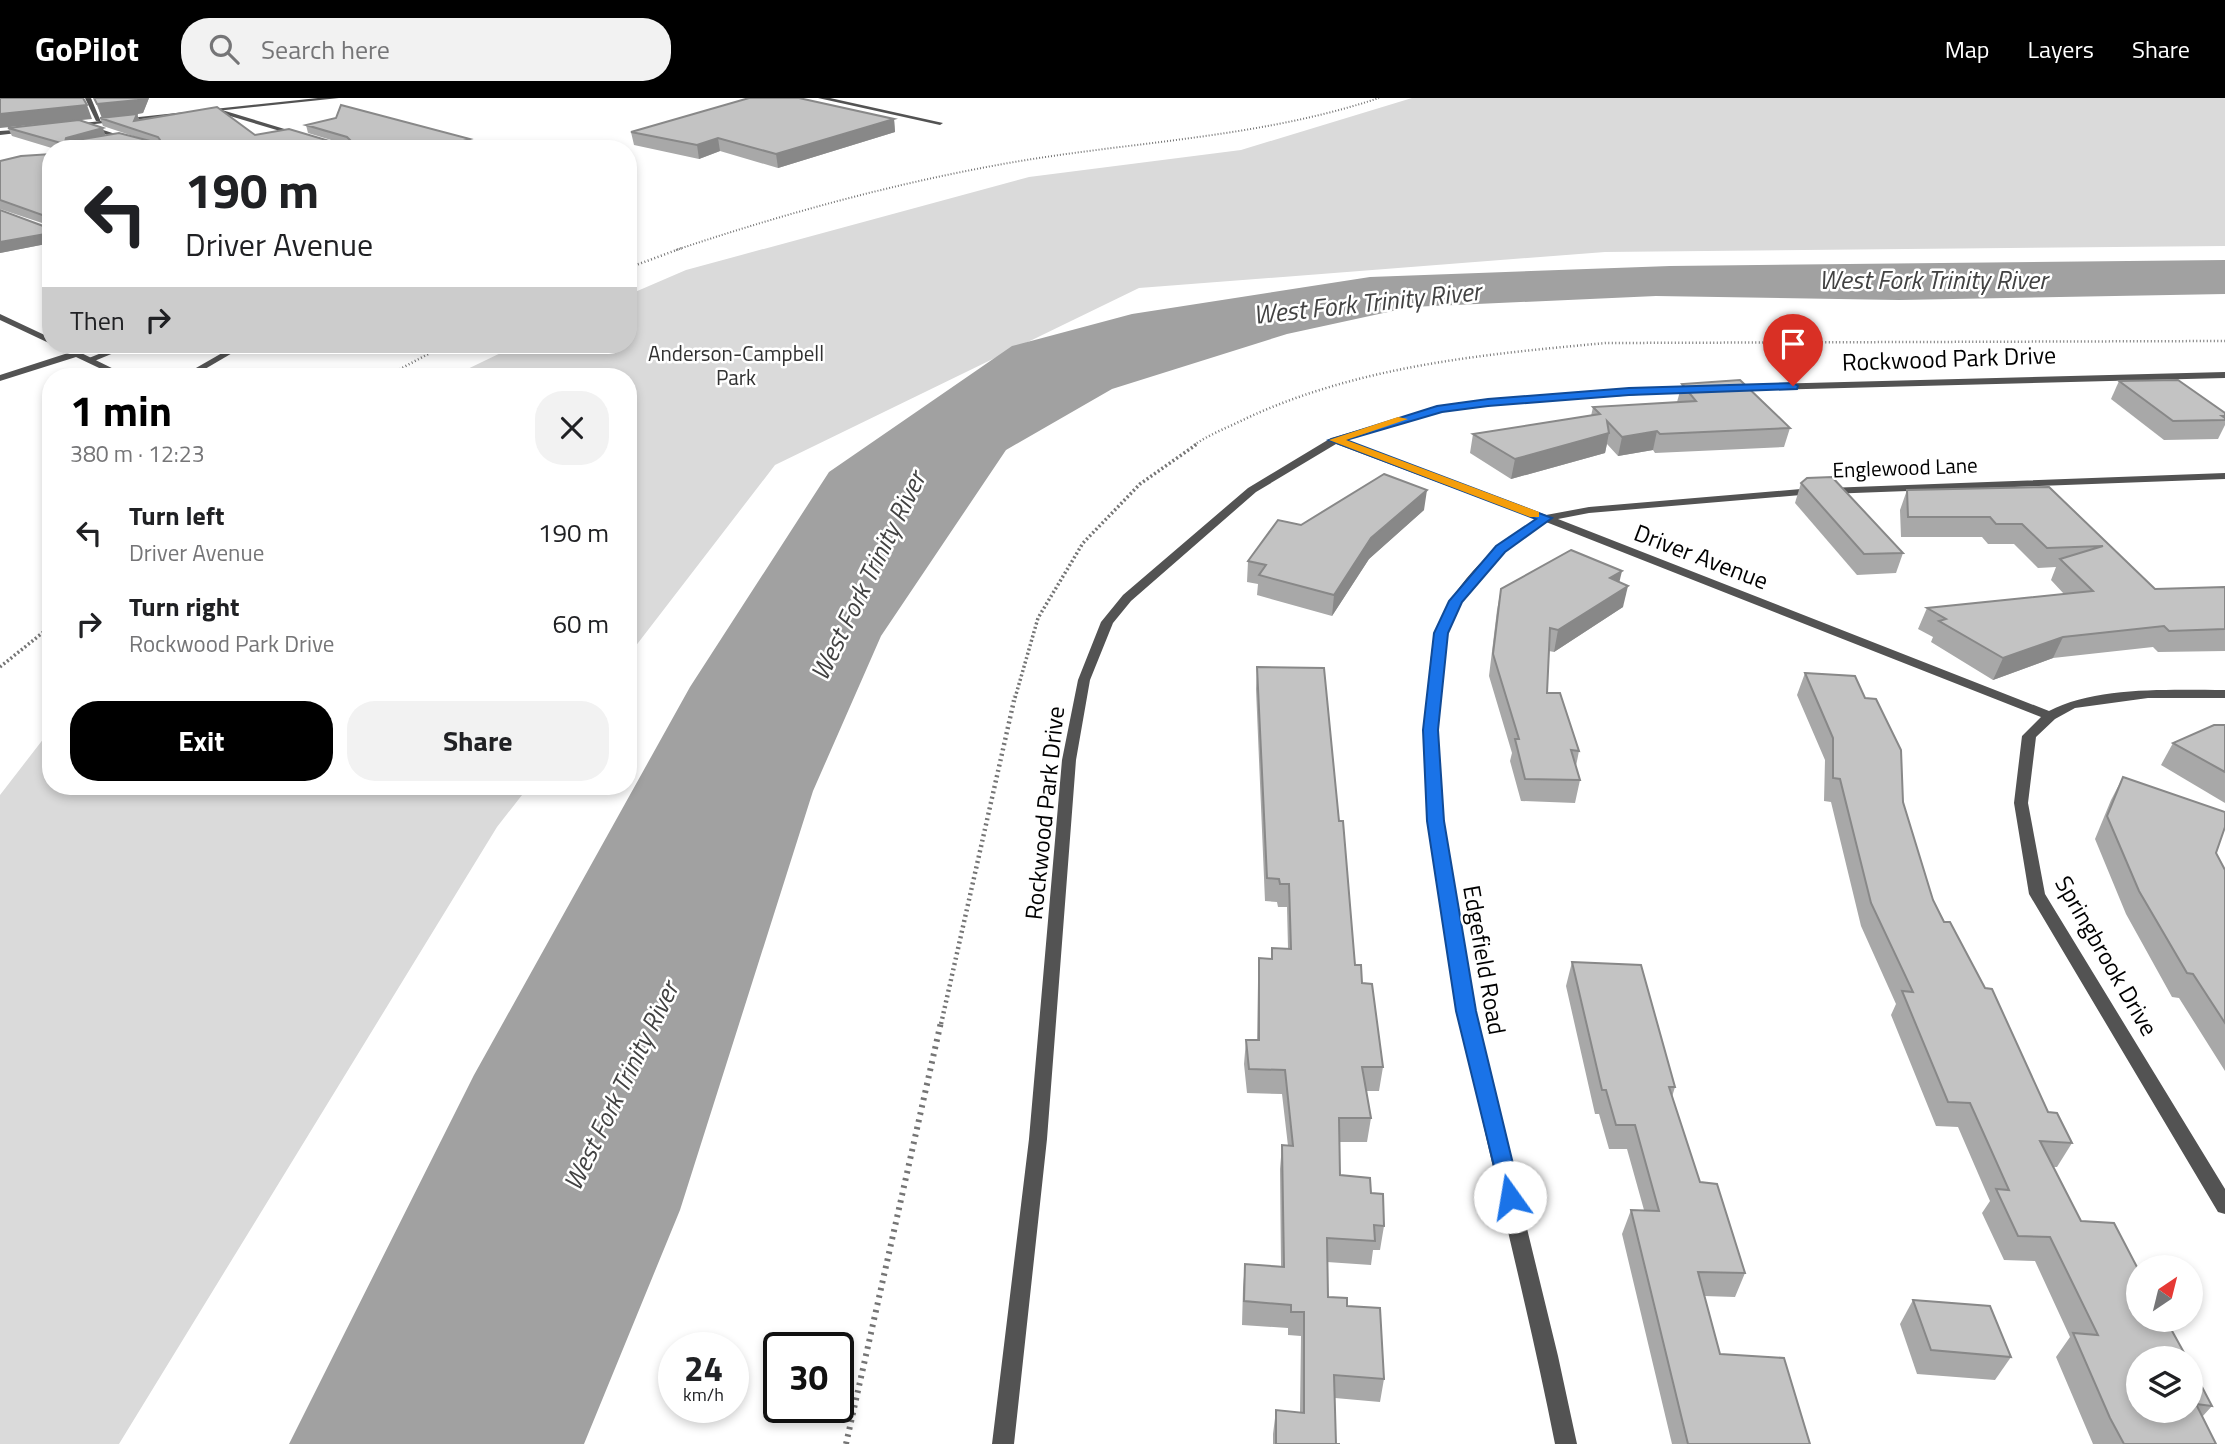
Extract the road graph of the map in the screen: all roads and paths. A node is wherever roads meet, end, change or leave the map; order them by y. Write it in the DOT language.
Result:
graph roads {
  1 [pos="88,98"];
  2 [pos="335,98"];
  3 [pos="821,98"];
  4 [pos="1379,98"];
  5 [pos="212,109"];
  6 [pos="99,121"];
  7 [pos="79,123"];
  8 [pos="940,123"];
  9 [pos="54,126"];
  10 [pos="29,129"];
  11 [pos="0,133"];
  12 [pos="122,137"];
  13 [pos="313,139"];
  14 [pos="110,140"];
  15 [pos="131,140"];
  16 [pos="637,264"];
  17 [pos="0,317"];
  18 [pos="42,337"];
  19 [pos="2225,341"];
  20 [pos="76,354"];
  21 [pos="105,354"];
  22 [pos="226,354"];
  23 [pos="428,354"];
  24 [pos="89,360"];
  25 [pos="106,368"];
  26 [pos="201,368"];
  27 [pos="402,368"];
  28 [pos="2225,375"];
  29 [pos="0,378"];
  30 [pos="1335,440"];
  31 [pos="2225,476"];
  32 [pos="1545,518"];
  33 [pos="42,633"];
  34 [pos="0,667"];
  35 [pos="2225,694"];
  36 [pos="2050,716"];
  37 [pos="2225,1206"];
  38 [pos="846,1444"];
  39 [pos="1003,1444"];
  40 [pos="1566,1444"];
  1 -- 6 [label="street"];
  2 -- 5 [label="street"];
  3 -- 8 [label="street"];
  4 -- 16 [label="path"];
  5 -- 6 [label="street"];
  5 -- 13 [label="street"];
  6 -- 7 [label="street"];
  7 -- 9 [label="street"];
  7 -- 12 [label="street"];
  10 -- 11 [label="street"];
  12 -- 14 [label="street"];
  12 -- 15 [label="street"];
  17 -- 18 [label="street"];
  19 -- 38 [label="path"];
  20 -- 24 [label="street"];
  20 -- 29 [label="street"];
  21 -- 24 [label="street"];
  22 -- 26 [label="street"];
  23 -- 27 [label="path"];
  24 -- 25 [label="street"];
  28 -- 30 [label="street, Rockwood Park Drive"];
  30 -- 32 [label="street, Driver Avenue"];
  30 -- 39 [label="street, Rockwood Park Drive"];
  31 -- 32 [label="street, Englewood Lane"];
  32 -- 36 [label="street, Driver Avenue"];
  32 -- 40 [label="street, Edgefield Road"];
  33 -- 34 [label="path"];
  35 -- 36 [label="street"];
  36 -- 37 [label="street, Springbrook Drive"];
}
